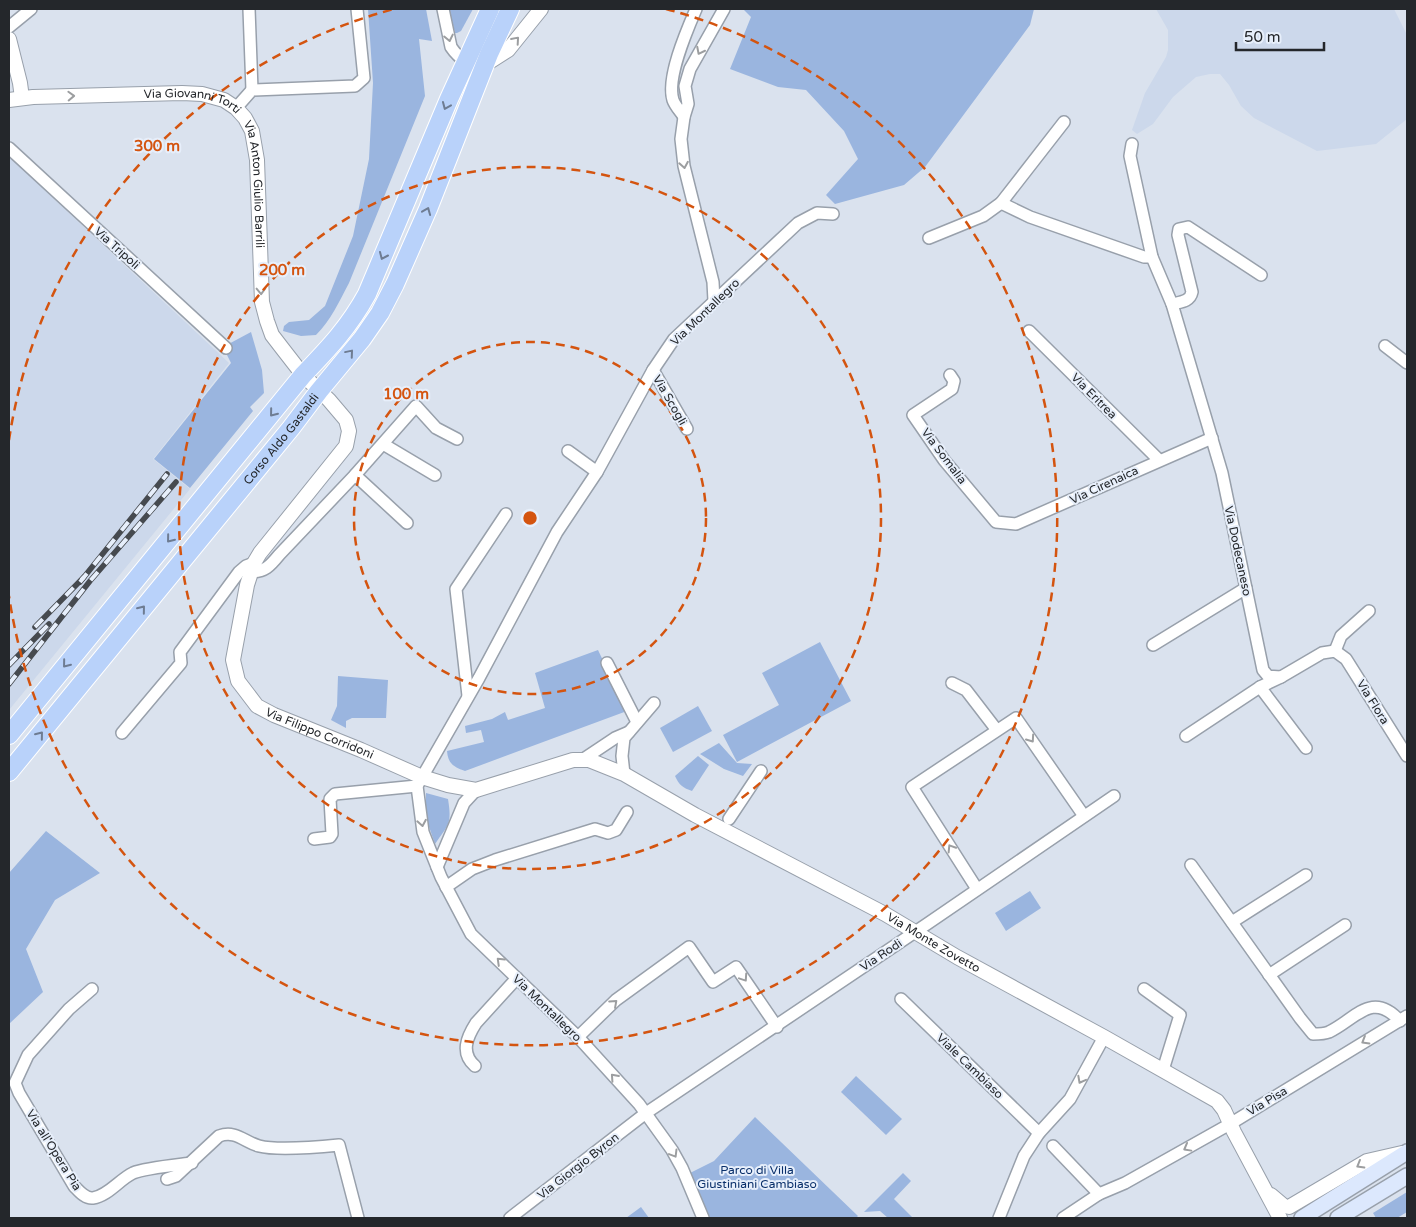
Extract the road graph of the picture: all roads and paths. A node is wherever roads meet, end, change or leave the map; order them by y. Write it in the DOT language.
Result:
graph roads {
  1 [pos="30,9"];
  2 [pos="249,9"];
  3 [pos="357,9"];
  4 [pos="443,9"];
  5 [pos="490,9"];
  6 [pos="510,9"];
  7 [pos="541,9"];
  8 [pos="696,9"];
  9 [pos="724,9"];
  10 [pos="9,27"];
  11 [pos="9,39"];
  12 [pos="466,62"];
  13 [pos="486,64"];
  14 [pos="252,90"];
  15 [pos="16,99"];
  16 [pos="236,108"];
  17 [pos="684,117"];
  18 [pos="1064,122"];
  19 [pos="1132,144"];
  20 [pos="9,148"];
  21 [pos="1001,203"];
  22 [pos="833,214"];
  23 [pos="929,238"];
  24 [pos="1152,257"];
  25 [pos="1261,275"];
  26 [pos="714,301"];
  27 [pos="1172,304"];
  28 [pos="1028,331"];
  29 [pos="1385,346"];
  30 [pos="226,348"];
  31 [pos="1407,363"];
  32 [pos="653,370"];
  33 [pos="303,375"];
  34 [pos="950,375"];
  35 [pos="319,391"];
  36 [pos="687,429"];
  37 [pos="1212,438"];
  38 [pos="457,439"];
  39 [pos="384,444"];
  40 [pos="568,451"];
  41 [pos="1158,460"];
  42 [pos="597,472"];
  43 [pos="355,475"];
  44 [pos="435,475"];
  45 [pos="506,514"];
  46 [pos="996,522"];
  47 [pos="407,523"];
  48 [pos="252,568"];
  49 [pos="1246,588"];
  50 [pos="1369,611"];
  51 [pos="1153,645"];
  52 [pos="1335,650"];
  53 [pos="607,663"];
  54 [pos="1281,677"];
  55 [pos="952,683"];
  56 [pos="1260,687"];
  57 [pos="468,696"];
  58 [pos="654,703"];
  59 [pos="637,722"];
  60 [pos="996,729"];
  61 [pos="629,732"];
  62 [pos="122,733"];
  63 [pos="9,735"];
  64 [pos="1186,736"];
  65 [pos="1306,748"];
  66 [pos="1407,756"];
  67 [pos="582,760"];
  68 [pos="403,768"];
  69 [pos="761,771"];
  70 [pos="9,772"];
  71 [pos="624,774"];
  72 [pos="420,781"];
  73 [pos="476,790"];
  74 [pos="1114,796"];
  75 [pos="627,812"];
  76 [pos="1084,816"];
  77 [pos="729,819"];
  78 [pos="314,839"];
  79 [pos="1191,865"];
  80 [pos="437,867"];
  81 [pos="1306,875"];
  82 [pos="446,887"];
  83 [pos="977,889"];
  84 [pos="1232,922"];
  85 [pos="1345,925"];
  86 [pos="915,932"];
  87 [pos="1269,975"];
  88 [pos="517,978"];
  89 [pos="1144,988"];
  90 [pos="92,989"];
  91 [pos="901,999"];
  92 [pos="1404,1019"];
  93 [pos="777,1027"];
  94 [pos="578,1037"];
  95 [pos="1104,1037"];
  96 [pos="475,1066"];
  97 [pos="1163,1070"];
  98 [pos="646,1113"];
  99 [pos="1230,1124"];
  100 [pos="1039,1133"];
  101 [pos="1053,1146"];
  102 [pos="1407,1152"];
  103 [pos="192,1163"];
  104 [pos="1407,1176"];
  105 [pos="168,1179"];
  106 [pos="1099,1194"];
  107 [pos="1278,1210"];
  108 [pos="358,1218"];
  109 [pos="510,1218"];
  110 [pos="703,1218"];
  111 [pos="999,1218"];
  112 [pos="1063,1218"];
  113 [pos="1302,1218"];
  114 [pos="1338,1218"];
  1 -- 10 [label="street"];
  2 -- 14 [label="street"];
  3 -- 14 [label="street, Via Giovanni Torti"];
  4 -- 12 [label="street, one-way"];
  5 -- 12 [label="main road, Corso Aldo Gastaldi"];
  6 -- 13 [label="main road, Corso Aldo Gastaldi"];
  13 -- 7 [label="street, one-way"];
  8 -- 17 [label="street"];
  9 -- 17 [label="street, one-way"];
  11 -- 15 [label="street"];
  12 -- 13 [label="street"];
  12 -- 33 [label="main road, Corso Aldo Gastaldi, one-way"];
  35 -- 13 [label="main road, Corso Aldo Gastaldi, one-way"];
  14 -- 16 [label="street, Via Giovanni Torti"];
  15 -- 16 [label="street, Via Giovanni Torti, one-way"];
  16 -- 33 [label="street, Via Anton Giulio Barrili, one-way"];
  17 -- 26 [label="street, one-way"];
  18 -- 21 [label="street"];
  19 -- 24 [label="street, Via Dodecaneso"];
  20 -- 30 [label="street, Via Tripoli"];
  21 -- 23 [label="street"];
  21 -- 24 [label="street"];
  22 -- 26 [label="street, Via Montallegro"];
  24 -- 27 [label="street, Via Dodecaneso"];
  25 -- 27 [label="street"];
  26 -- 32 [label="street, Via Montallegro"];
  27 -- 37 [label="street, Via Dodecaneso"];
  28 -- 41 [label="street, Via Eritrea"];
  29 -- 31 [label="street"];
  32 -- 36 [label="street, Via Scogli"];
  32 -- 42 [label="street, Via Montallegro"];
  33 -- 35 [label="street, Via Filippo Corridoni"];
  33 -- 63 [label="main road, Corso Aldo Gastaldi, one-way"];
  34 -- 46 [label="street, Via Somalia"];
  35 -- 48 [label="street, Via Filippo Corridoni"];
  70 -- 35 [label="main road, Corso Aldo Gastaldi, one-way"];
  37 -- 41 [label="street, Via Cirenaica"];
  37 -- 49 [label="street, Via Dodecaneso"];
  38 -- 39 [label="street, Via Filippo Corridoni"];
  39 -- 43 [label="street, Via Filippo Corridoni"];
  39 -- 44 [label="street"];
  40 -- 42 [label="street"];
  41 -- 46 [label="street, Via Cirenaica"];
  42 -- 57 [label="street, Via Montallegro"];
  43 -- 47 [label="street"];
  43 -- 48 [label="street, Via Filippo Corridoni"];
  45 -- 57 [label="street"];
  48 -- 62 [label="street, Via Filippo Corridoni"];
  48 -- 68 [label="street, Via Filippo Corridoni"];
  49 -- 51 [label="street"];
  49 -- 54 [label="street, Via Dodecaneso"];
  50 -- 52 [label="street"];
  52 -- 54 [label="street"];
  52 -- 66 [label="street, Via Flora"];
  53 -- 59 [label="street"];
  54 -- 56 [label="street"];
  55 -- 60 [label="street"];
  56 -- 64 [label="street"];
  56 -- 65 [label="street"];
  57 -- 72 [label="street, Via Montallegro"];
  58 -- 59 [label="street, Via Monte Zovetto"];
  59 -- 61 [label="street, Via Monte Zovetto"];
  60 -- 76 [label="street, one-way"];
  83 -- 60 [label="street, one-way"];
  61 -- 67 [label="street, Via Monte Zovetto"];
  61 -- 71 [label="street, Via Monte Zovetto"];
  67 -- 71 [label="street, Via Monte Zovetto"];
  67 -- 73 [label="street, Via Monte Zovetto"];
  68 -- 72 [label="street, Via Monte Zovetto"];
  69 -- 77 [label="street"];
  71 -- 86 [label="street, Via Monte Zovetto"];
  72 -- 73 [label="street, Via Monte Zovetto"];
  72 -- 78 [label="street"];
  72 -- 80 [label="street, Via Montallegro, one-way"];
  73 -- 80 [label="street"];
  74 -- 76 [label="street, Via Rodi"];
  75 -- 82 [label="street"];
  76 -- 83 [label="street, Via Rodi"];
  79 -- 84 [label="street"];
  80 -- 82 [label="street, Via Montallegro"];
  81 -- 84 [label="street"];
  88 -- 82 [label="street, Via Montallegro, one-way"];
  83 -- 86 [label="street, Via Rodi"];
  84 -- 87 [label="street"];
  85 -- 87 [label="street"];
  86 -- 93 [label="street, Via Rodi"];
  86 -- 95 [label="street, Via Monte Zovetto"];
  87 -- 92 [label="street"];
  88 -- 94 [label="street, Via Montallegro"];
  88 -- 96 [label="street"];
  89 -- 97 [label="street"];
  90 -- 103 [label="street, Via all'Opera Pia"];
  91 -- 100 [label="street, Viale Cambiaso"];
  92 -- 99 [label="street, Via Pisa, one-way"];
  94 -- 93 [label="street, one-way"];
  93 -- 98 [label="street, Via Rodi"];
  98 -- 94 [label="street, Via Montallegro, one-way"];
  95 -- 97 [label="street, Via Monte Zovetto"];
  95 -- 100 [label="street, one-way"];
  97 -- 99 [label="street, Via Monte Zovetto"];
  98 -- 109 [label="street, Via Giorgio Byron"];
  98 -- 110 [label="street, Via Montallegro, one-way"];
  99 -- 106 [label="street, Via Pisa, one-way"];
  99 -- 107 [label="street, Via Monte Zovetto"];
  100 -- 111 [label="street"];
  101 -- 106 [label="street"];
  102 -- 107 [label="street, one-way"];
  102 -- 113 [label="main road"];
  103 -- 105 [label="street"];
  103 -- 108 [label="street"];
  104 -- 114 [label="main road"];
  106 -- 112 [label="street, Via Pisa"];
}
